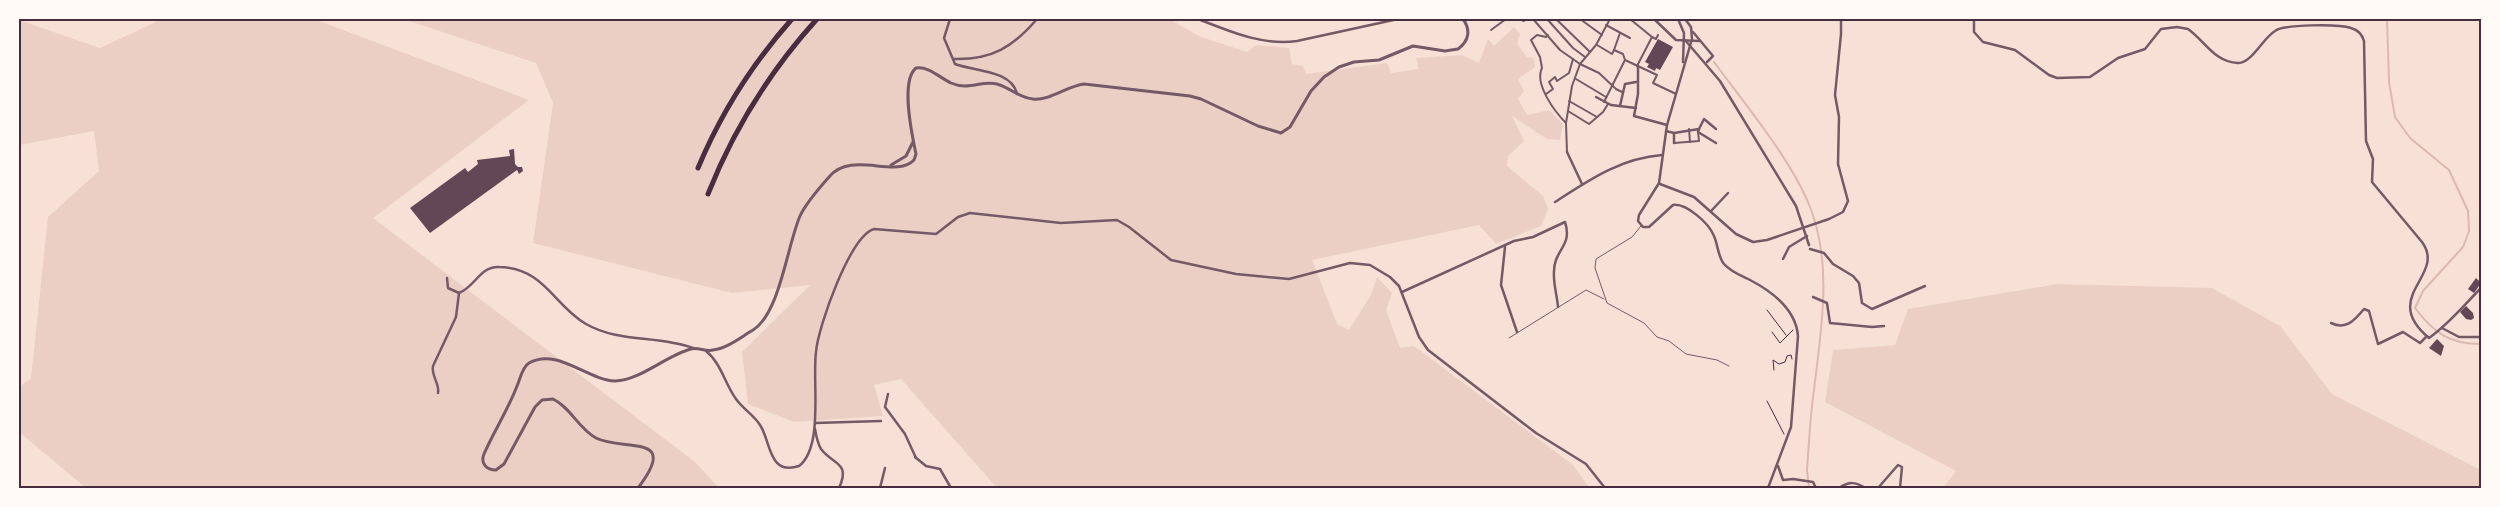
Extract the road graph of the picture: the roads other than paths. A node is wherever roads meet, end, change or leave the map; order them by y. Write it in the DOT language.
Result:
graph roads {
  1 [pos="792,19"];
  2 [pos="817,19"];
  3 [pos="950,19"];
  4 [pos="1037,19"];
  5 [pos="1198,19"];
  6 [pos="1397,19"];
  7 [pos="1463,19"];
  8 [pos="1506,19"];
  9 [pos="1531,19"];
  10 [pos="1547,19"];
  11 [pos="1556,19"];
  12 [pos="1580,19"];
  13 [pos="1610,19"];
  14 [pos="1630,19"];
  15 [pos="1654,19"];
  16 [pos="1678,19"];
  17 [pos="1685,19"];
  18 [pos="1841,19"];
  19 [pos="1974,19"];
  20 [pos="1560,20"];
  21 [pos="1522,21"];
  22 [pos="1606,25"];
  23 [pos="1491,30"];
  24 [pos="1692,31"];
  25 [pos="1620,34"];
  26 [pos="1548,35"];
  27 [pos="1602,35"];
  28 [pos="1658,35"];
  29 [pos="1652,36"];
  30 [pos="1630,38"];
  31 [pos="1692,39"];
  32 [pos="1685,40"];
  33 [pos="1700,41"];
  34 [pos="1691,44"];
  35 [pos="1596,45"];
  36 [pos="1614,50"];
  37 [pos="1589,51"];
  38 [pos="1585,57"];
  39 [pos="954,59"];
  40 [pos="1573,59"];
  41 [pos="1625,60"];
  42 [pos="1706,62"];
  43 [pos="1580,64"];
  44 [pos="1638,66"];
  45 [pos="1683,66"];
  46 [pos="1575,79"];
  47 [pos="1636,82"];
  48 [pos="1612,83"];
  49 [pos="1622,92"];
  50 [pos="1018,94"];
  51 [pos="1546,94"];
  52 [pos="1676,94"];
  53 [pos="1596,97"];
  54 [pos="1606,98"];
  55 [pos="1569,101"];
  56 [pos="1604,102"];
  57 [pos="1608,104"];
  58 [pos="1620,106"];
  59 [pos="1636,108"];
  60 [pos="1568,111"];
  61 [pos="1597,117"];
  62 [pos="1566,123"];
  63 [pos="1667,126"];
  64 [pos="1689,129"];
  65 [pos="1716,129"];
  66 [pos="1699,130"];
  67 [pos="1666,131"];
  68 [pos="1674,133"];
  69 [pos="913,142"];
  70 [pos="1674,142"];
  71 [pos="1690,142"];
  72 [pos="1716,143"];
  73 [pos="1567,152"];
  74 [pos="1662,156"];
  75 [pos="888,166"];
  76 [pos="698,168"];
  77 [pos="1582,184"];
  78 [pos="1659,184"];
  79 [pos="1728,193"];
  80 [pos="708,194"];
  81 [pos="1555,202"];
  82 [pos="1711,211"];
  83 [pos="1641,226"];
  84 [pos="1807,236"];
  85 [pos="1506,247"];
  86 [pos="1782,259"];
  87 [pos="447,278"];
  88 [pos="1925,286"];
  89 [pos="2481,288"];
  90 [pos="1402,292"];
  91 [pos="459,293"];
  92 [pos="1813,297"];
  93 [pos="1604,299"];
  94 [pos="1558,307"];
  95 [pos="2331,322"];
  96 [pos="1884,326"];
  97 [pos="2441,329"];
  98 [pos="1517,332"];
  99 [pos="2427,336"];
  100 [pos="2481,337"];
  101 [pos="1508,338"];
  102 [pos="693,348"];
  103 [pos="706,351"];
  104 [pos="1729,366"];
  105 [pos="438,393"];
  106 [pos="888,394"];
  107 [pos="881,421"];
  108 [pos="815,423"];
  109 [pos="814,428"];
  110 [pos="910,450"];
  111 [pos="916,458"];
  112 [pos="1778,466"];
  113 [pos="885,468"];
  114 [pos="638,488"];
  115 [pos="838,488"];
  116 [pos="880,488"];
  117 [pos="951,488"];
  118 [pos="1605,488"];
  119 [pos="1768,488"];
  120 [pos="1816,488"];
  121 [pos="1839,488"];
  122 [pos="1866,488"];
  123 [pos="1878,488"];
  124 [pos="1900,488"];
  1 -- 76 [label="highway"];
  2 -- 80 [label="highway"];
  3 -- 39 [label="street"];
  4 -- 39 [label="street"];
  5 -- 6 [label="street"];
  7 -- 50 [label="street"];
  8 -- 23 [label="street"];
  9 -- 21 [label="street"];
  9 -- 26 [label="street"];
  10 -- 38 [label="street"];
  11 -- 20 [label="street"];
  12 -- 27 [label="street"];
  13 -- 22 [label="street"];
  14 -- 29 [label="street"];
  15 -- 32 [label="street"];
  16 -- 32 [label="street"];
  17 -- 24 [label="street"];
  18 -- 82 [label="street"];
  19 -- 99 [label="street"];
  20 -- 37 [label="street"];
  22 -- 25 [label="street"];
  22 -- 27 [label="street"];
  24 -- 31 [label="street"];
  24 -- 33 [label="street"];
  25 -- 30 [label="street"];
  25 -- 36 [label="street"];
  26 -- 40 [label="street"];
  26 -- 51 [label="street"];
  27 -- 35 [label="street"];
  28 -- 29 [label="street"];
  29 -- 44 [label="street"];
  31 -- 32 [label="street"];
  31 -- 33 [label="street"];
  31 -- 34 [label="street"];
  32 -- 34 [label="street"];
  32 -- 45 [label="street"];
  33 -- 42 [label="street"];
  34 -- 42 [label="street"];
  34 -- 45 [label="street"];
  35 -- 36 [label="street"];
  35 -- 37 [label="street"];
  36 -- 41 [label="street"];
  37 -- 38 [label="street"];
  38 -- 43 [label="street"];
  39 -- 50 [label="street"];
  40 -- 43 [label="street"];
  40 -- 51 [label="street"];
  41 -- 44 [label="street"];
  41 -- 48 [label="street"];
  42 -- 84 [label="street"];
  43 -- 46 [label="street"];
  43 -- 48 [label="street"];
  44 -- 47 [label="street"];
  44 -- 52 [label="street"];
  45 -- 52 [label="street"];
  46 -- 54 [label="street"];
  46 -- 55 [label="street"];
  47 -- 49 [label="street"];
  47 -- 59 [label="street"];
  48 -- 49 [label="street"];
  48 -- 54 [label="street"];
  49 -- 58 [label="street"];
  50 -- 69 [label="street"];
  51 -- 62 [label="street"];
  52 -- 63 [label="street"];
  53 -- 56 [label="street"];
  54 -- 56 [label="street"];
  55 -- 60 [label="street"];
  55 -- 61 [label="street"];
  56 -- 57 [label="street"];
  57 -- 58 [label="street"];
  57 -- 61 [label="street"];
  58 -- 59 [label="street"];
  59 -- 63 [label="street"];
  60 -- 61 [label="street"];
  60 -- 62 [label="street"];
  62 -- 73 [label="street"];
  63 -- 67 [label="street"];
  64 -- 66 [label="street"];
  64 -- 68 [label="street"];
  64 -- 71 [label="street"];
  65 -- 66 [label="street"];
  66 -- 71 [label="street"];
  66 -- 72 [label="street"];
  67 -- 68 [label="street"];
  67 -- 74 [label="street"];
  68 -- 70 [label="street"];
  69 -- 75 [label="street"];
  69 -- 75 [label="street"];
  70 -- 71 [label="street"];
  73 -- 77 [label="street"];
  74 -- 77 [label="street"];
  74 -- 78 [label="street"];
  75 -- 103 [label="street"];
  77 -- 81 [label="street"];
  78 -- 82 [label="street"];
  78 -- 83 [label="street"];
  79 -- 82 [label="street"];
  83 -- 93 [label="lane"];
  83 -- 112 [label="street"];
  84 -- 86 [label="street"];
  84 -- 88 [label="street"];
  85 -- 90 [label="street"];
  85 -- 94 [label="street"];
  85 -- 98 [label="street"];
  87 -- 91 [label="street"];
  89 -- 97 [label="street"];
  90 -- 108 [label="street"];
  90 -- 118 [label="street"];
  91 -- 102 [label="street"];
  91 -- 105 [label="street"];
  92 -- 96 [label="street"];
  93 -- 94 [label="lane"];
  93 -- 104 [label="lane"];
  94 -- 98 [label="lane"];
  95 -- 99 [label="street"];
  97 -- 99 [label="street"];
  97 -- 100 [label="street"];
  98 -- 101 [label="lane"];
  102 -- 103 [label="street"];
  102 -- 114 [label="street"];
  103 -- 109 [label="street"];
  106 -- 111 [label="street"];
  107 -- 108 [label="street"];
  108 -- 109 [label="street"];
  109 -- 115 [label="street"];
  110 -- 111 [label="street"];
  111 -- 117 [label="street"];
  112 -- 119 [label="street"];
  112 -- 120 [label="street"];
  113 -- 116 [label="street"];
  121 -- 122 [label="street"];
  123 -- 124 [label="street"];
}
